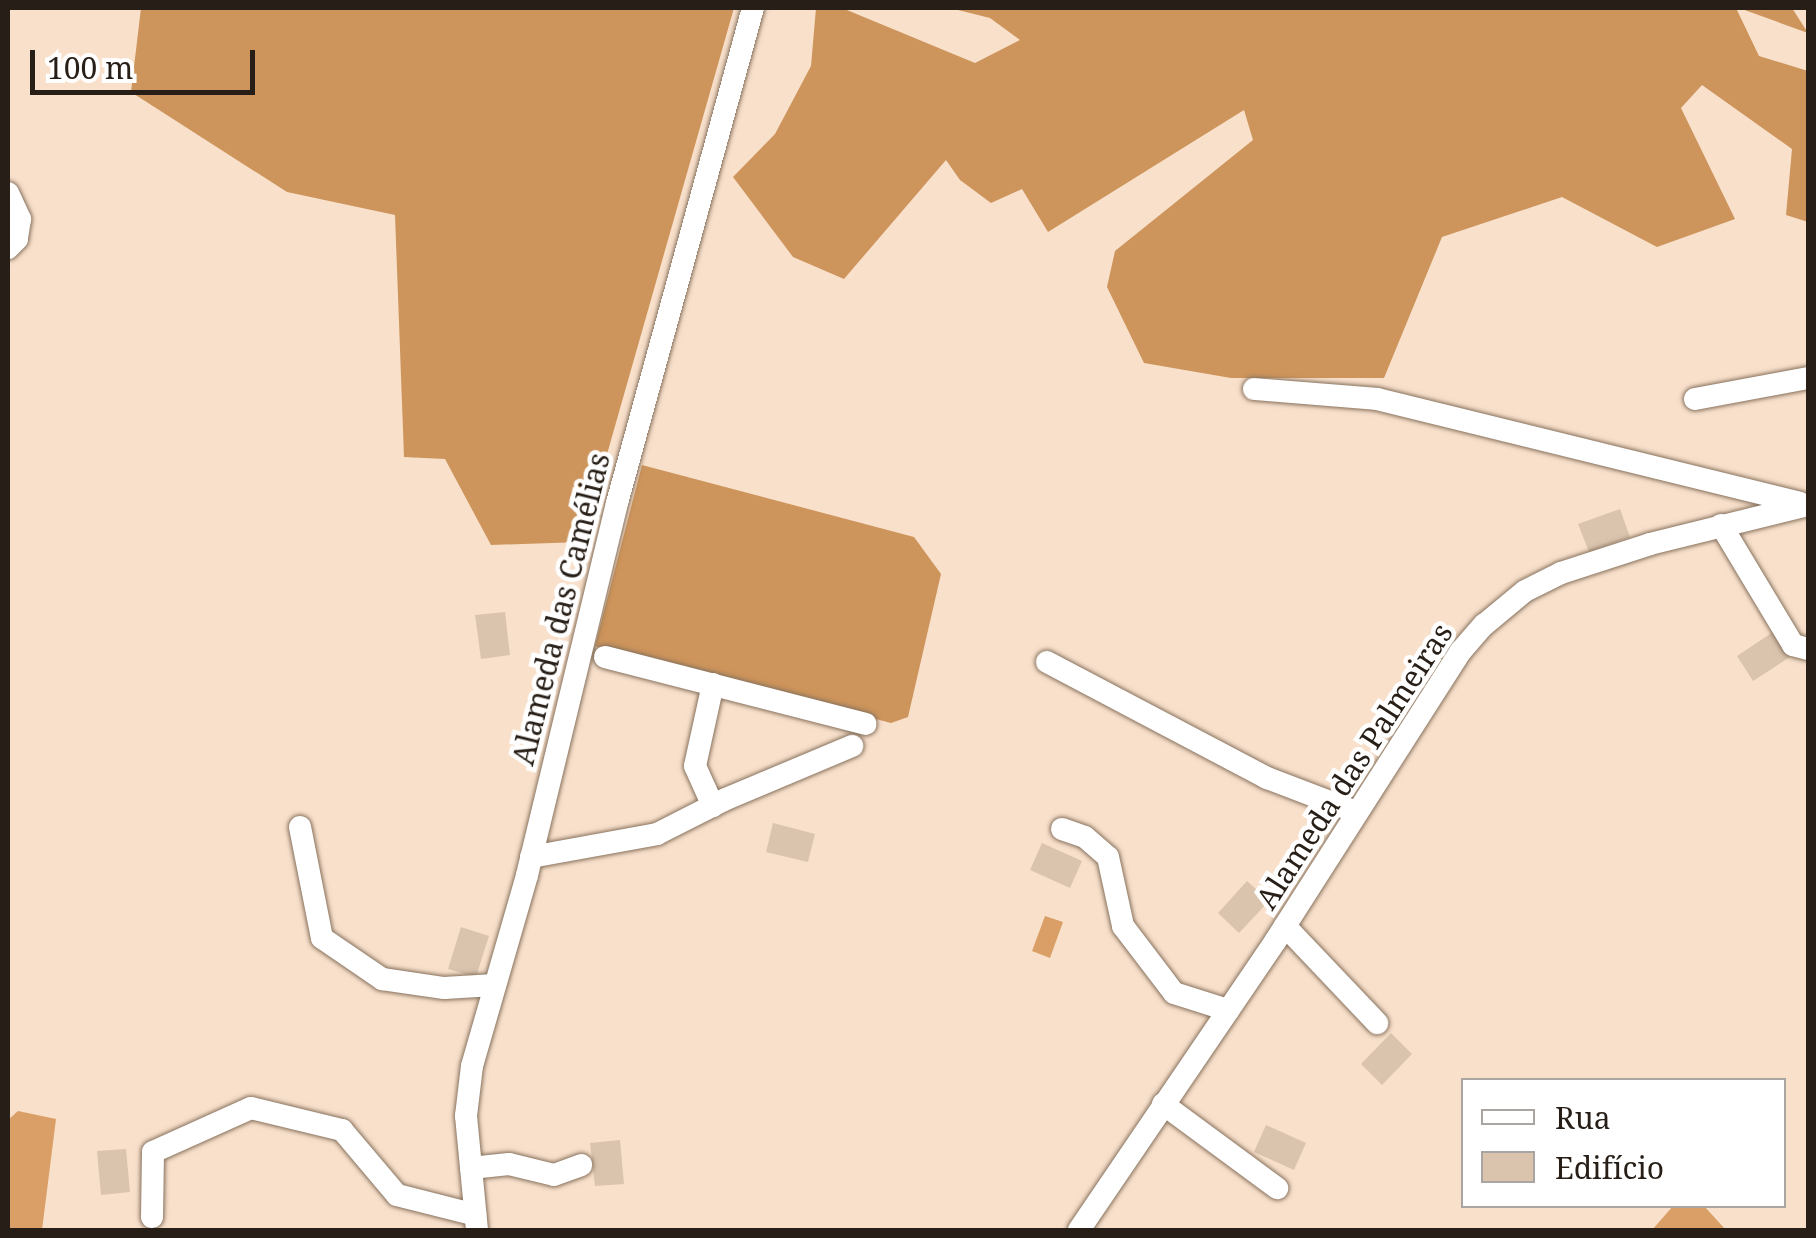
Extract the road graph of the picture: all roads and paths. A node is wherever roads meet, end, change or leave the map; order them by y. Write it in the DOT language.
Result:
graph roads {
  1 [pos="753,8"];
  2 [pos="8,193"];
  3 [pos="8,248"];
  4 [pos="1808,378"];
  5 [pos="1254,389"];
  6 [pos="1695,399"];
  7 [pos="1808,505"];
  8 [pos="1721,525"];
  9 [pos="1808,649"];
  10 [pos="605,657"];
  11 [pos="1046,662"];
  12 [pos="712,684"];
  13 [pos="866,724"];
  14 [pos="852,746"];
  15 [pos="713,806"];
  16 [pos="1356,812"];
  17 [pos="300,826"];
  18 [pos="1062,828"];
  19 [pos="532,857"];
  20 [pos="1285,926"];
  21 [pos="495,985"];
  22 [pos="1228,1010"];
  23 [pos="1377,1023"];
  24 [pos="1163,1104"];
  25 [pos="581,1165"];
  26 [pos="471,1168"];
  27 [pos="1278,1188"];
  28 [pos="152,1217"];
  29 [pos="477,1223"];
  30 [pos="1079,1230"];
  1 -- 19 [label="street, Alameda das Camélias"];
  2 -- 3 [label="street"];
  4 -- 6 [label="street"];
  5 -- 7 [label="street"];
  7 -- 8 [label="street, Alameda das Palmeiras"];
  8 -- 9 [label="street"];
  8 -- 16 [label="street, Alameda das Palmeiras"];
  10 -- 12 [label="street"];
  11 -- 16 [label="street"];
  12 -- 13 [label="street"];
  12 -- 15 [label="street"];
  14 -- 15 [label="street"];
  15 -- 19 [label="street"];
  16 -- 20 [label="street, Alameda das Palmeiras"];
  17 -- 21 [label="street"];
  18 -- 22 [label="street"];
  19 -- 21 [label="street, Alameda das Camélias"];
  20 -- 22 [label="street, Alameda das Palmeiras"];
  20 -- 23 [label="street"];
  21 -- 26 [label="street, Alameda das Camélias"];
  22 -- 24 [label="street, Alameda das Palmeiras"];
  24 -- 27 [label="street"];
  24 -- 30 [label="street, Alameda das Palmeiras"];
  25 -- 26 [label="street"];
  26 -- 29 [label="street, Alameda das Camélias"];
  28 -- 29 [label="street"];
}
